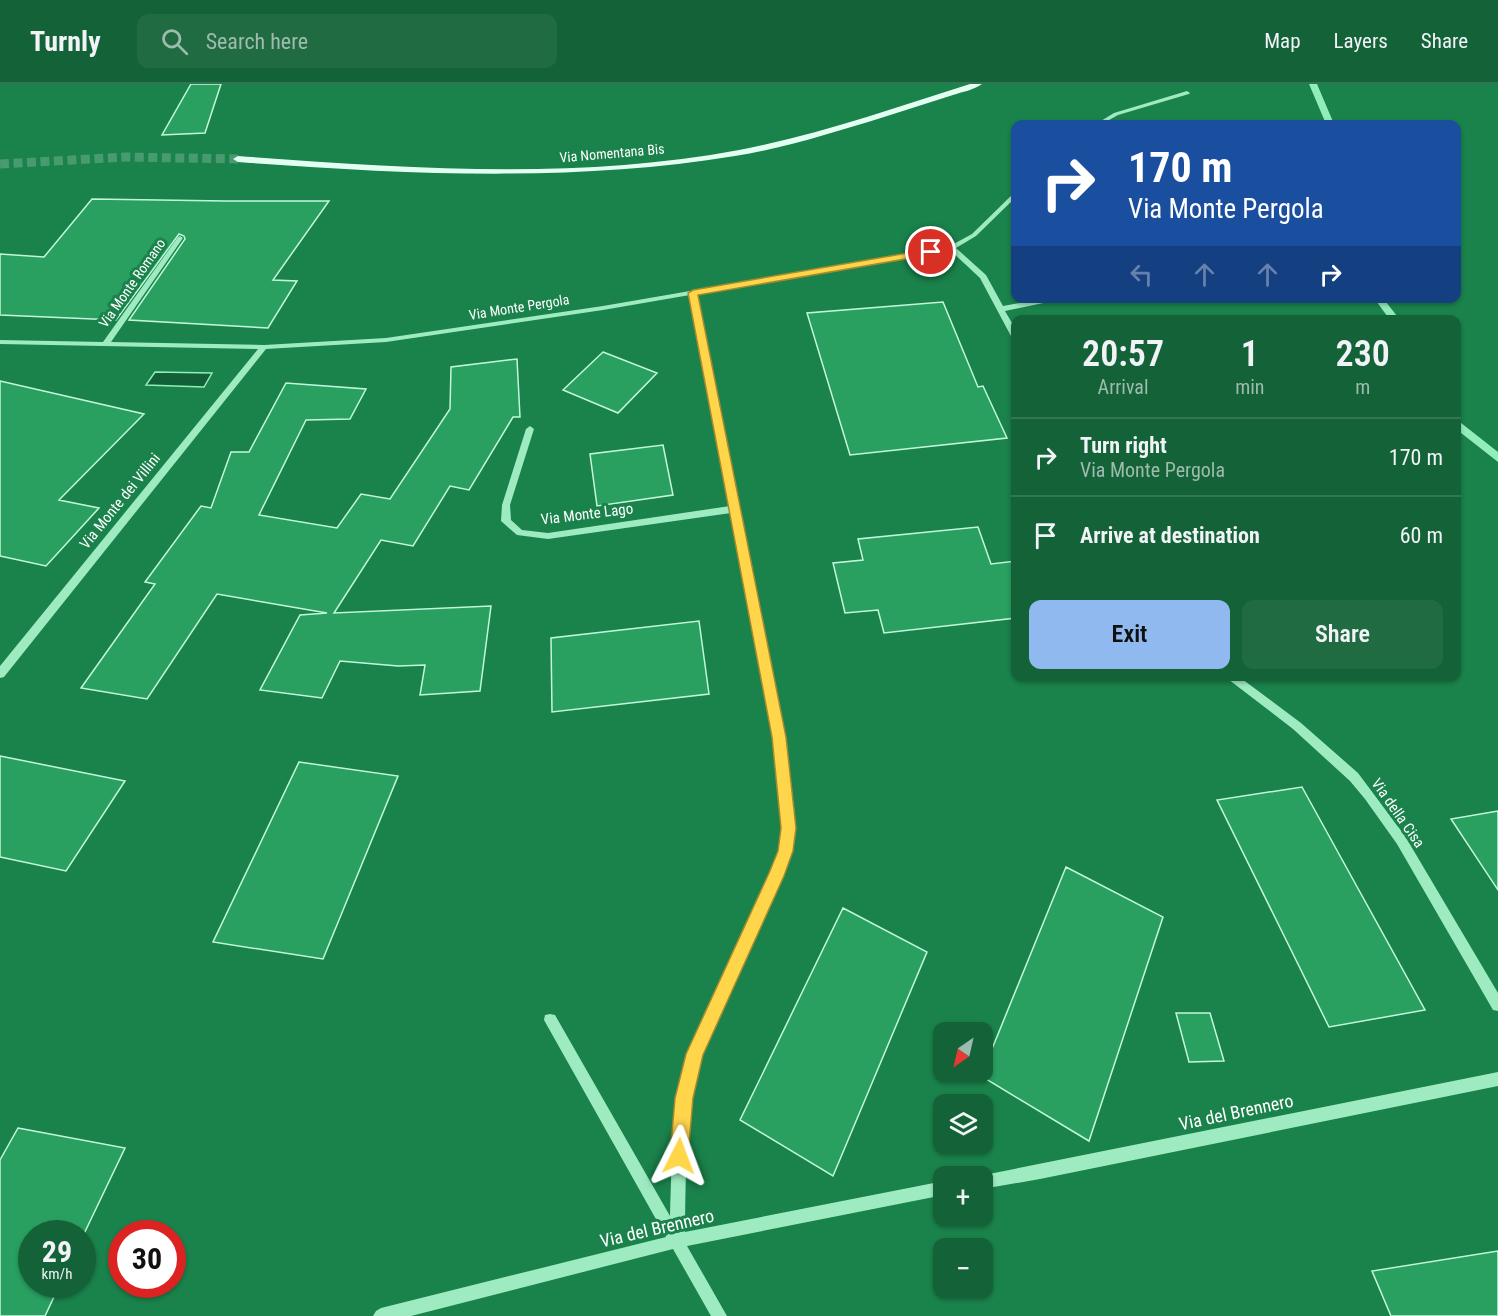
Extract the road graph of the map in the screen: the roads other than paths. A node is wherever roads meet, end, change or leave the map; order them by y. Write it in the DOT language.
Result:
graph roads {
  1 [pos="978,84"];
  2 [pos="1187,93"];
  3 [pos="1106,120"];
  4 [pos="238,159"];
  5 [pos="1011,198"];
  6 [pos="180,238"];
  7 [pos="952,248"];
  8 [pos="693,293"];
  9 [pos="1035,303"];
  10 [pos="1001,309"];
  11 [pos="1011,328"];
  12 [pos="0,342"];
  13 [pos="105,345"];
  14 [pos="264,347"];
  15 [pos="531,429"];
  16 [pos="735,509"];
  17 [pos="0,674"];
  18 [pos="1236,681"];
  19 [pos="1498,1005"];
  20 [pos="550,1020"];
  21 [pos="1498,1079"];
  22 [pos="993,1180"];
  23 [pos="933,1190"];
  24 [pos="677,1241"];
  25 [pos="381,1316"];
  26 [pos="719,1316"];
  1 -- 4 [label="main road, Via Nomentana Bis"];
  2 -- 3 [label="street"];
  5 -- 7 [label="street, Via Monte Pergola"];
  6 -- 13 [label="street, Via Monte Romano"];
  7 -- 8 [label="street, Via Monte Pergola"];
  7 -- 10 [label="street"];
  8 -- 14 [label="street, Via Monte Pergola"];
  8 -- 16 [label="street"];
  9 -- 10 [label="street"];
  10 -- 11 [label="street"];
  12 -- 13 [label="street, Via Monte Pergola"];
  13 -- 14 [label="street, Via Monte Pergola"];
  14 -- 17 [label="street, Via Monte dei Villini"];
  15 -- 16 [label="street, Via Monte Lago"];
  16 -- 24 [label="street"];
  18 -- 19 [label="street, Via della Cisa"];
  20 -- 24 [label="street"];
  21 -- 22 [label="street, Via del Brennero"];
  23 -- 24 [label="street, Via del Brennero"];
  24 -- 25 [label="street, Via del Brennero"];
  24 -- 26 [label="street"];
}
